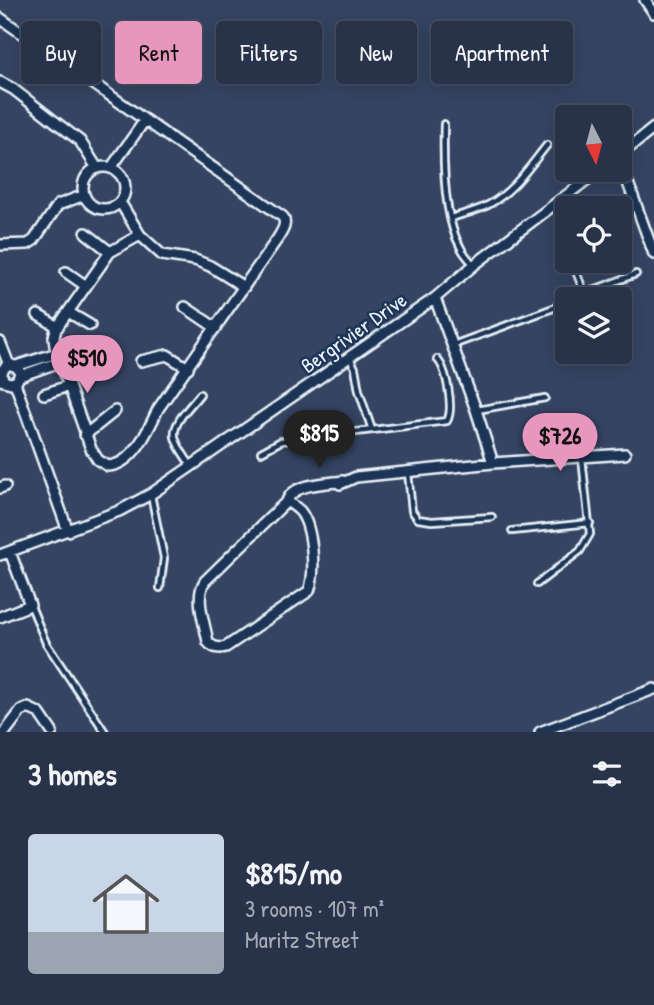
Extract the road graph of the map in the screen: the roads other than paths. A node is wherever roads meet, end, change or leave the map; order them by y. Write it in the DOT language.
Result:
graph roads {
  1 [pos="645,0"];
  2 [pos="654,13"];
  3 [pos="0,18"];
  4 [pos="0,82"];
  5 [pos="145,120"];
  6 [pos="444,124"];
  7 [pos="654,128"];
  8 [pos="547,145"];
  9 [pos="632,145"];
  10 [pos="97,168"];
  11 [pos="111,168"];
  12 [pos="584,182"];
  13 [pos="628,182"];
  14 [pos="84,195"];
  15 [pos="120,202"];
  16 [pos="451,218"];
  17 [pos="86,233"];
  18 [pos="140,235"];
  19 [pos="0,245"];
  20 [pos="110,252"];
  21 [pos="654,254"];
  22 [pos="474,265"];
  23 [pos="66,272"];
  24 [pos="636,274"];
  25 [pos="86,286"];
  26 [pos="244,287"];
  27 [pos="602,287"];
  28 [pos="435,298"];
  29 [pos="185,307"];
  30 [pos="555,307"];
  31 [pos="68,312"];
  32 [pos="38,315"];
  33 [pos="90,326"];
  34 [pos="58,327"];
  35 [pos="216,328"];
  36 [pos="0,342"];
  37 [pos="452,345"];
  38 [pos="59,358"];
  39 [pos="350,358"];
  40 [pos="437,359"];
  41 [pos="141,361"];
  42 [pos="12,365"];
  43 [pos="188,368"];
  44 [pos="1,376"];
  45 [pos="17,379"];
  46 [pos="68,386"];
  47 [pos="44,394"];
  48 [pos="200,394"];
  49 [pos="545,398"];
  50 [pos="476,410"];
  51 [pos="115,411"];
  52 [pos="372,430"];
  53 [pos="85,435"];
  54 [pos="261,452"];
  55 [pos="625,453"];
  56 [pos="582,457"];
  57 [pos="493,463"];
  58 [pos="192,467"];
  59 [pos="408,472"];
  60 [pos="343,481"];
  61 [pos="333,489"];
  62 [pos="151,494"];
  63 [pos="287,501"];
  64 [pos="492,517"];
  65 [pos="590,523"];
  66 [pos="68,531"];
  67 [pos="512,531"];
  68 [pos="10,552"];
  69 [pos="0,555"];
  70 [pos="537,584"];
  71 [pos="160,588"];
  72 [pos="30,606"];
  73 [pos="0,617"];
  74 [pos="654,689"];
  75 [pos="5,732"];
  76 [pos="52,732"];
  77 [pos="105,732"];
  78 [pos="540,732"];
  1 -- 2 [label="street"];
  3 -- 5 [label="street"];
  4 -- 10 [label="street"];
  5 -- 11 [label="street"];
  5 -- 26 [label="street"];
  6 -- 16 [label="lane"];
  7 -- 9 [label="street"];
  8 -- 16 [label="lane"];
  10 -- 11 [label="street"];
  10 -- 14 [label="street"];
  11 -- 15 [label="street"];
  12 -- 22 [label="street, Bergrivier Drive"];
  13 -- 21 [label="street"];
  14 -- 15 [label="street"];
  14 -- 19 [label="street"];
  15 -- 18 [label="street"];
  16 -- 22 [label="lane"];
  17 -- 20 [label="street"];
  18 -- 20 [label="street"];
  18 -- 26 [label="street"];
  20 -- 25 [label="street"];
  22 -- 28 [label="street, Bergrivier Drive"];
  23 -- 25 [label="street"];
  24 -- 27 [label="lane"];
  25 -- 31 [label="street"];
  26 -- 35 [label="street"];
  28 -- 37 [label="street"];
  28 -- 39 [label="street, Bergrivier Drive"];
  29 -- 35 [label="street"];
  30 -- 37 [label="lane"];
  31 -- 33 [label="street"];
  31 -- 34 [label="street"];
  32 -- 34 [label="street"];
  34 -- 38 [label="street"];
  35 -- 43 [label="street"];
  36 -- 42 [label="street"];
  37 -- 50 [label="street"];
  38 -- 42 [label="street"];
  38 -- 45 [label="street"];
  38 -- 46 [label="street"];
  39 -- 52 [label="lane"];
  39 -- 58 [label="street, Bergrivier Drive"];
  40 -- 52 [label="lane"];
  41 -- 43 [label="street"];
  42 -- 44 [label="street"];
  42 -- 45 [label="street"];
  43 -- 53 [label="street"];
  44 -- 45 [label="street"];
  45 -- 66 [label="street"];
  46 -- 47 [label="street"];
  46 -- 53 [label="street"];
  48 -- 58 [label="lane"];
  49 -- 50 [label="lane"];
  50 -- 57 [label="street"];
  51 -- 53 [label="street"];
  52 -- 54 [label="lane"];
  55 -- 56 [label="street"];
  56 -- 57 [label="street"];
  56 -- 65 [label="lane"];
  57 -- 59 [label="street"];
  58 -- 62 [label="street, Bergrivier Drive"];
  59 -- 60 [label="street"];
  59 -- 64 [label="lane"];
  60 -- 61 [label="street"];
  60 -- 63 [label="street"];
  62 -- 66 [label="street, Bergrivier Drive"];
  62 -- 71 [label="lane"];
  63 -- 63 [label="street"];
  65 -- 67 [label="lane"];
  65 -- 70 [label="lane"];
  66 -- 68 [label="street, Bergrivier Drive"];
  68 -- 69 [label="street, Bergrivier Drive"];
  68 -- 72 [label="street"];
  72 -- 73 [label="street"];
  72 -- 77 [label="lane"];
  74 -- 78 [label="street"];
  75 -- 76 [label="street"];
}
